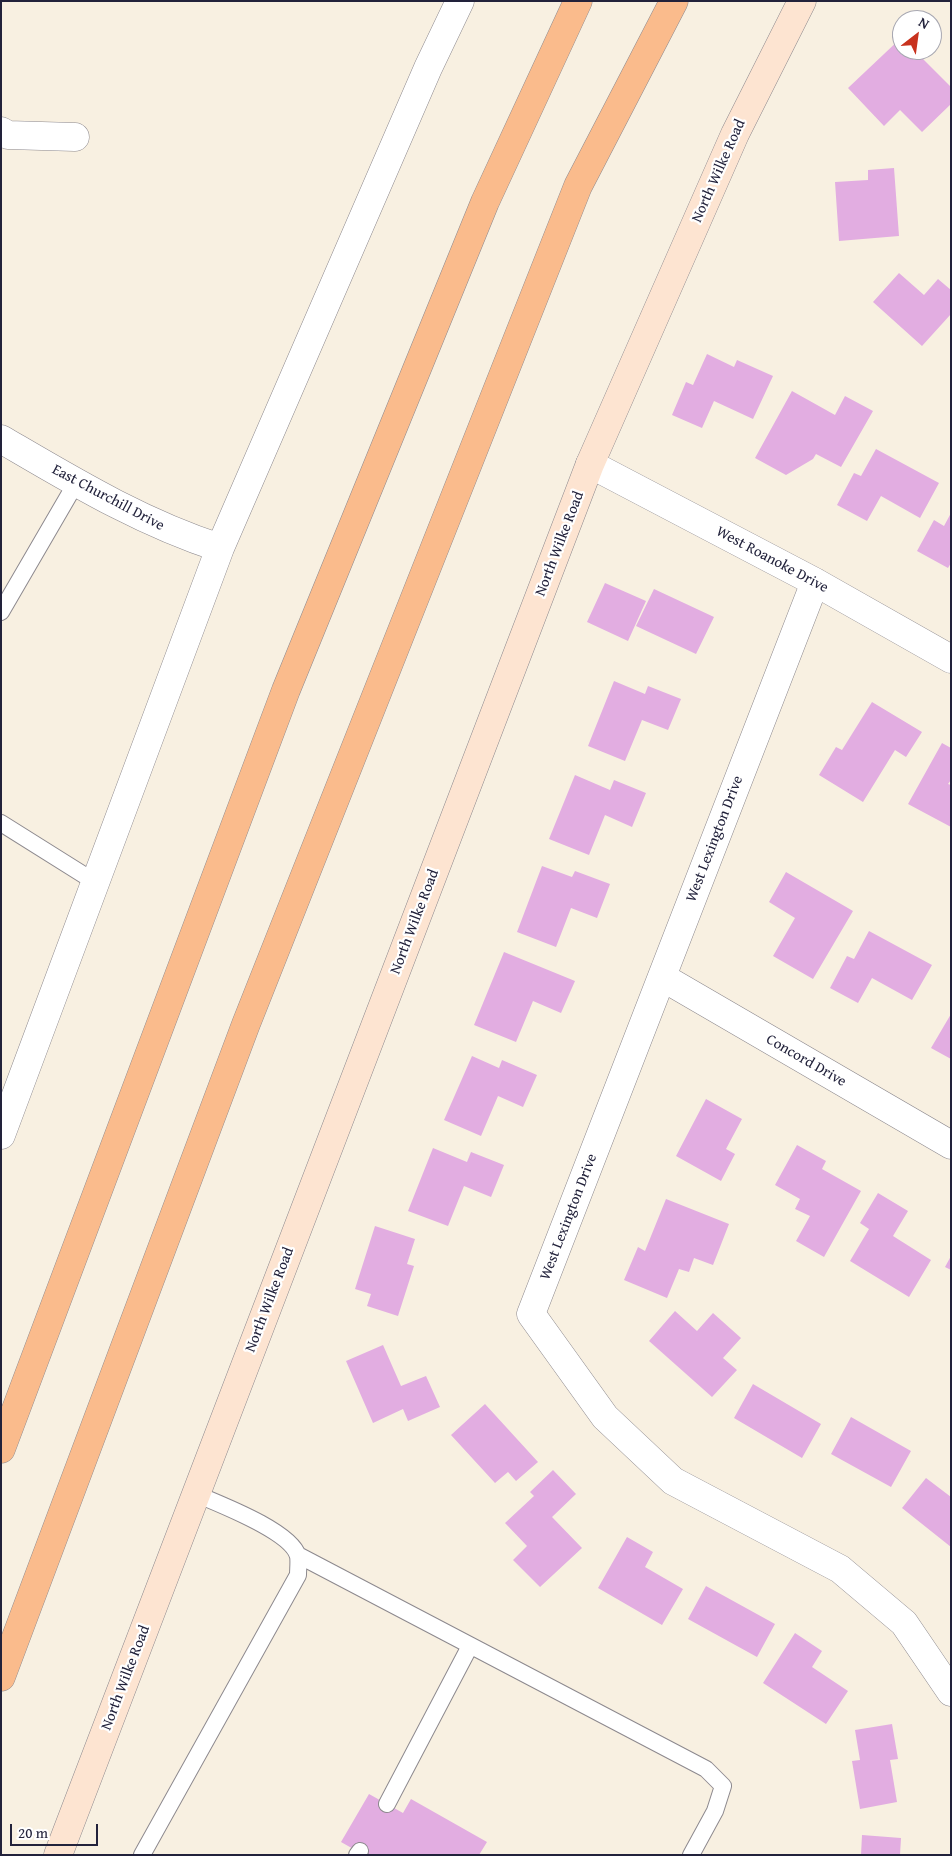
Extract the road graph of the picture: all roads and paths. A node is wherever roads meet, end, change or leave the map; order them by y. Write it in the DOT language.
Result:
graph roads {
  1 [pos="460,1"];
  2 [pos="578,1"];
  3 [pos="674,1"];
  4 [pos="802,1"];
  5 [pos="1,131"];
  6 [pos="75,137"];
  7 [pos="1,439"];
  8 [pos="590,464"];
  9 [pos="76,483"];
  10 [pos="220,548"];
  11 [pos="815,582"];
  12 [pos="1,612"];
  13 [pos="951,659"];
  14 [pos="1,823"];
  15 [pos="96,882"];
  16 [pos="662,977"];
  17 [pos="1,1135"];
  18 [pos="951,1145"];
  19 [pos="1,1449"];
  20 [pos="196,1494"];
  21 [pos="298,1555"];
  22 [pos="470,1646"];
  23 [pos="1,1677"];
  24 [pos="951,1692"];
  25 [pos="387,1804"];
  26 [pos="58,1855"];
  27 [pos="142,1855"];
  28 [pos="691,1855"];
  1 -- 10 [label="street"];
  2 -- 19 [label="highway"];
  3 -- 23 [label="highway"];
  4 -- 8 [label="street, North Wilke Road"];
  5 -- 6 [label="street"];
  7 -- 9 [label="street, East Churchill Drive"];
  8 -- 11 [label="street, West Roanoke Drive"];
  8 -- 20 [label="street, North Wilke Road"];
  9 -- 10 [label="street, East Churchill Drive"];
  9 -- 12 [label="lane"];
  10 -- 15 [label="street"];
  11 -- 13 [label="street, West Roanoke Drive"];
  11 -- 16 [label="street, West Lexington Drive"];
  14 -- 15 [label="lane"];
  15 -- 17 [label="street"];
  16 -- 18 [label="street, Concord Drive"];
  16 -- 24 [label="street, West Lexington Drive"];
  20 -- 21 [label="lane"];
  20 -- 26 [label="street, North Wilke Road"];
  21 -- 22 [label="lane"];
  21 -- 27 [label="lane"];
  22 -- 25 [label="lane"];
  22 -- 28 [label="lane"];
}
